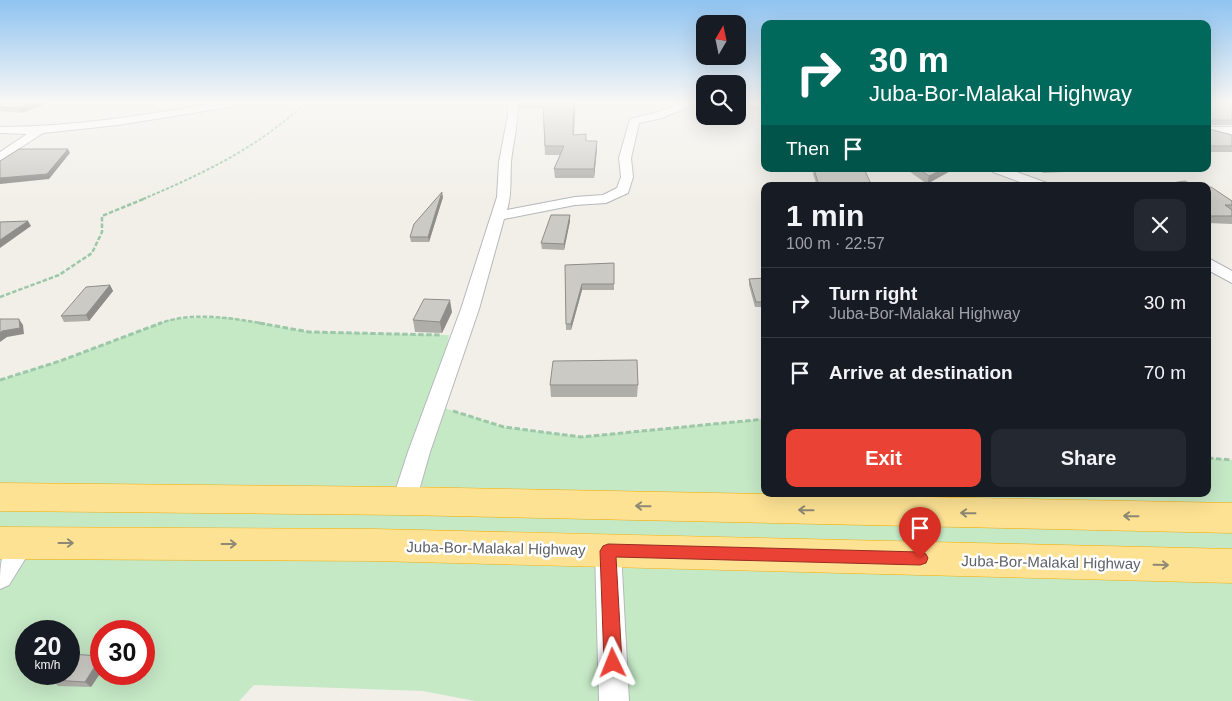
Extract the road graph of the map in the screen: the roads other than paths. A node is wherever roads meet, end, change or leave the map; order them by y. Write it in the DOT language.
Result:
graph roads {
  1 [pos="32,136"];
  2 [pos="509,136"];
  3 [pos="631,136"];
  4 [pos="0,157"];
  5 [pos="1005,172"];
  6 [pos="1031,182"];
  7 [pos="498,216"];
  8 [pos="1211,265"];
  9 [pos="1232,278"];
  10 [pos="0,497"];
  11 [pos="404,501"];
  12 [pos="1232,518"];
  13 [pos="11,543"];
  14 [pos="608,551"];
  15 [pos="1232,566"];
  16 [pos="0,577"];
  17 [pos="614,701"];
  1 -- 4 [label="street"];
  2 -- 7 [label="street"];
  3 -- 7 [label="street"];
  5 -- 6 [label="street"];
  7 -- 11 [label="street"];
  8 -- 9 [label="street"];
  10 -- 11 [label="highway"];
  12 -- 11 [label="highway, one-way"];
  13 -- 14 [label="highway, Juba-Bor-Malakal Highway, one-way"];
  13 -- 16 [label="street"];
  14 -- 15 [label="highway, Juba-Bor-Malakal Highway, one-way"];
  14 -- 17 [label="street"];
}
